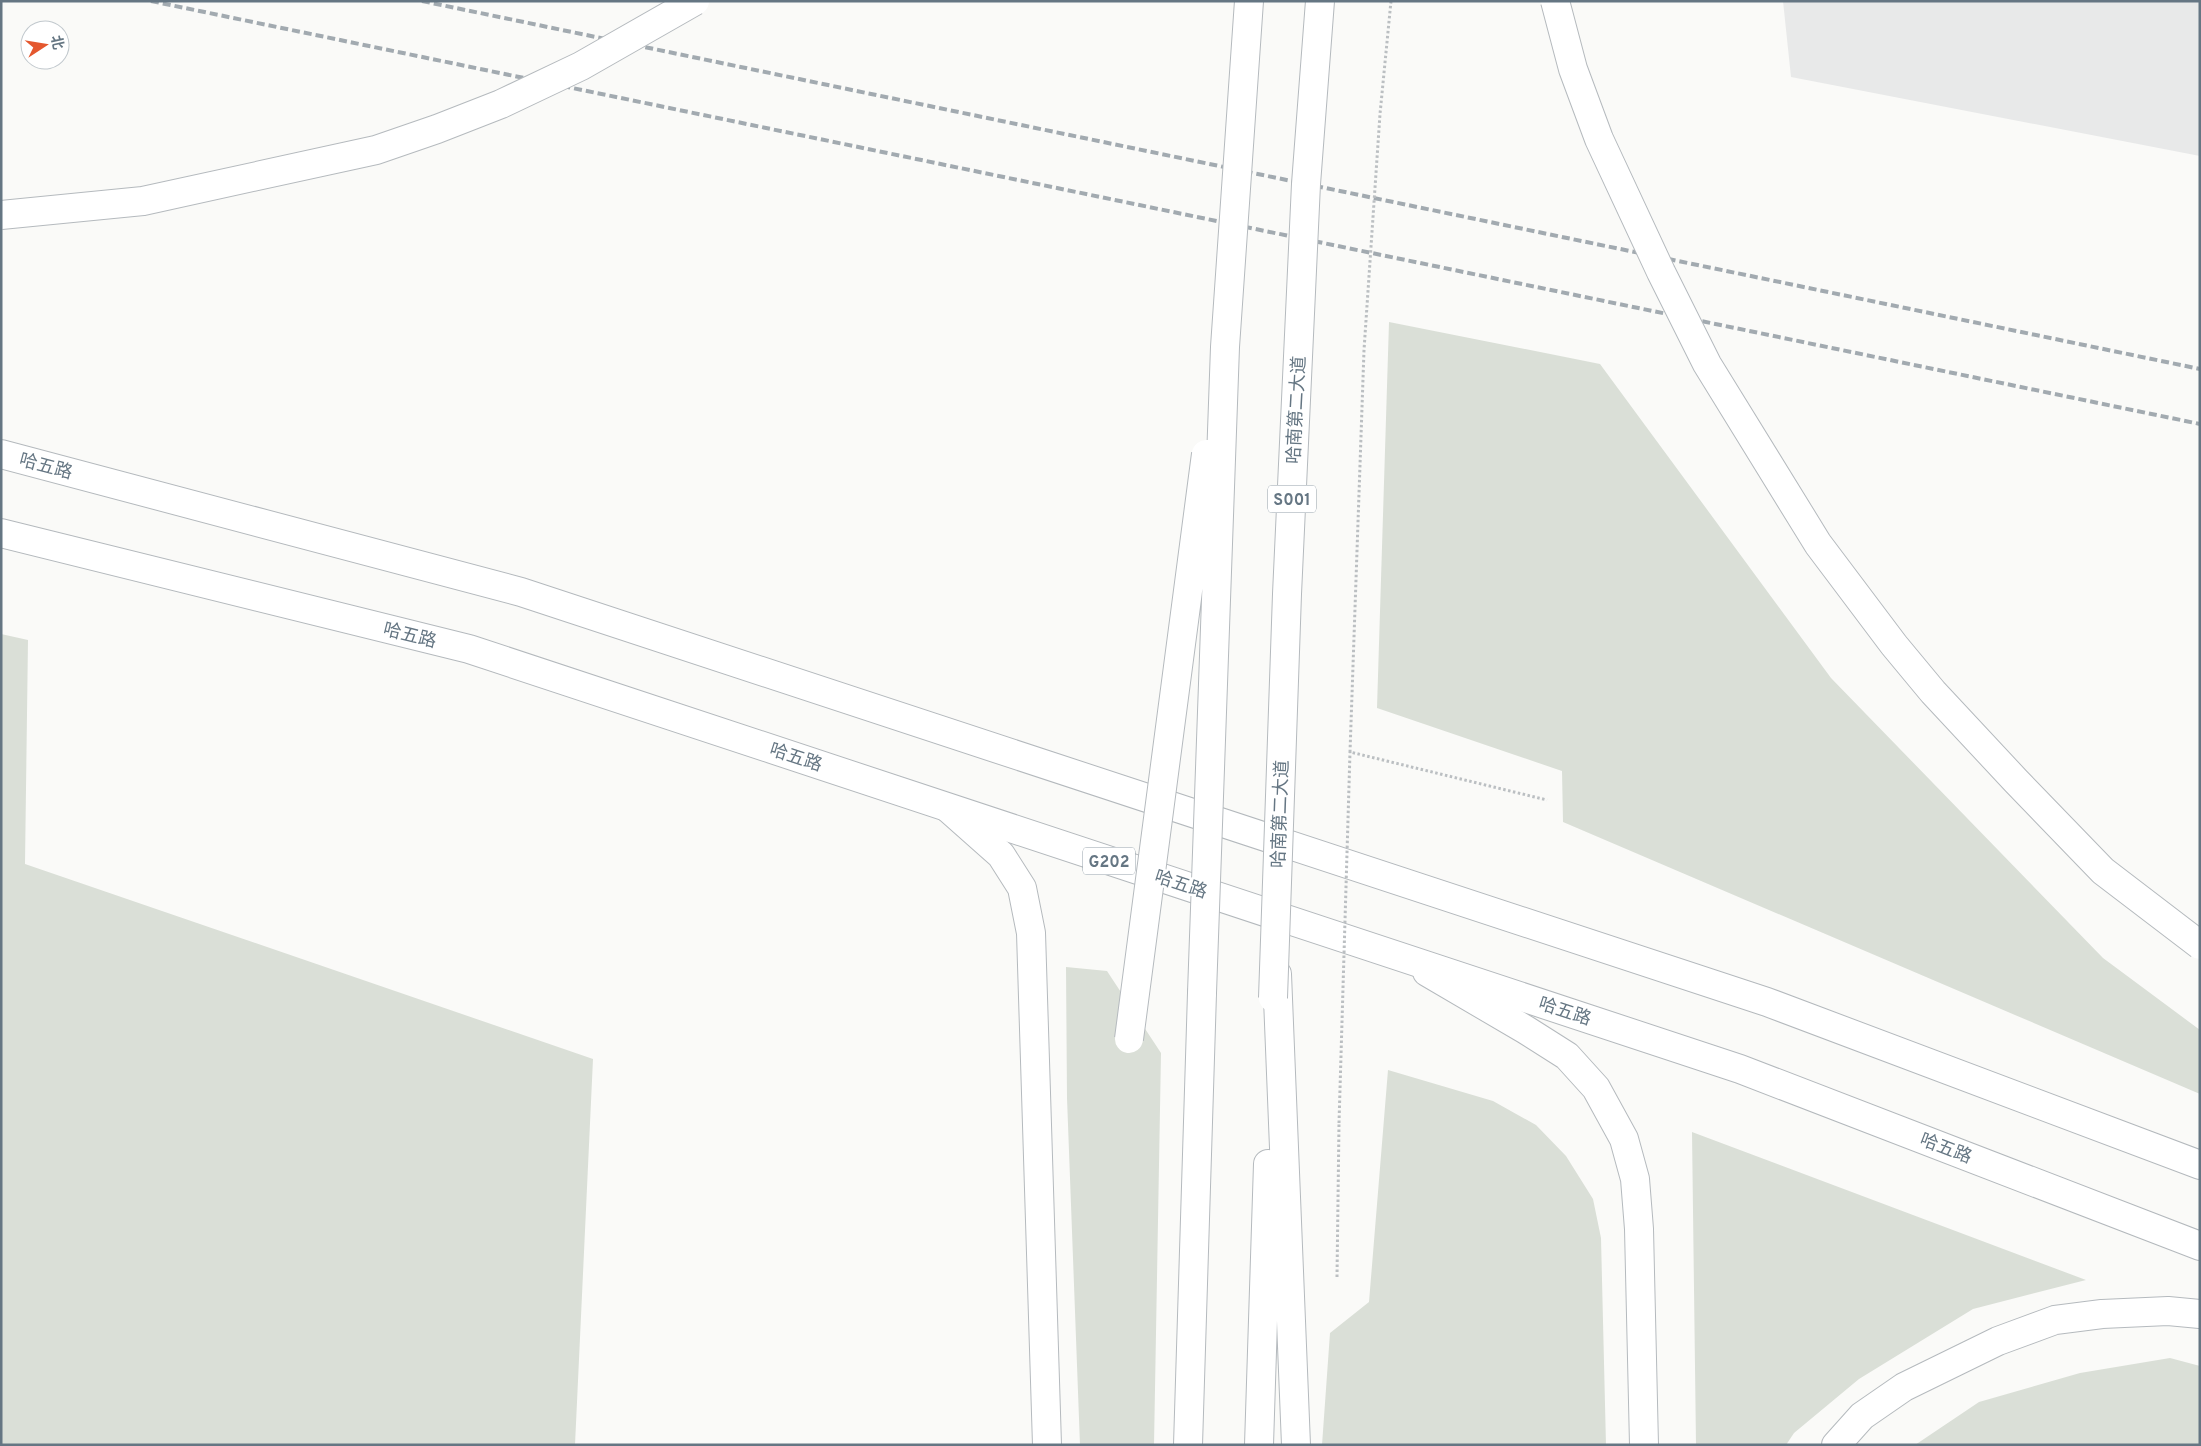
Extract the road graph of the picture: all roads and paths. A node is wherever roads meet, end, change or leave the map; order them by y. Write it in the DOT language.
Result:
graph roads {
  1 [pos="695,1"];
  2 [pos="1249,1"];
  3 [pos="1320,1"];
  4 [pos="1391,1"];
  5 [pos="1555,1"];
  6 [pos="1,215"];
  7 [pos="1233,242"];
  8 [pos="1,454"];
  9 [pos="1,532"];
  10 [pos="1350,752"];
  11 [pos="1547,800"];
  12 [pos="948,808"];
  13 [pos="2200,945"];
  14 [pos="1276,948"];
  15 [pos="1399,956"];
  16 [pos="1129,1039"];
  17 [pos="2200,1165"];
  18 [pos="2200,1246"];
  19 [pos="1337,1277"];
  20 [pos="2200,1314"];
  21 [pos="1047,1445"];
  22 [pos="1188,1445"];
  23 [pos="1258,1445"];
  24 [pos="1296,1445"];
  25 [pos="1644,1445"];
  26 [pos="1836,1445"];
  1 -- 6 [label="main road, bridge"];
  2 -- 7 [label="main road, bridge"];
  3 -- 14 [label="main road, 哈南第二大道 / S001, bridge"];
  4 -- 10 [label="path, bridge"];
  5 -- 13 [label="main road, bridge"];
  7 -- 16 [label="main road, bridge"];
  7 -- 22 [label="main road, bridge"];
  8 -- 17 [label="main road, 哈五路"];
  9 -- 12 [label="main road, 哈五路 / G202"];
  10 -- 11 [label="path, bridge"];
  10 -- 19 [label="path, bridge"];
  12 -- 15 [label="main road, 哈五路 / G202"];
  12 -- 21 [label="main road"];
  14 -- 23 [label="main road, 哈南第二大道 / S001, bridge"];
  14 -- 24 [label="main road, bridge"];
  15 -- 18 [label="main road, 哈五路 / G202"];
  15 -- 25 [label="main road"];
  20 -- 26 [label="main road"];
}
